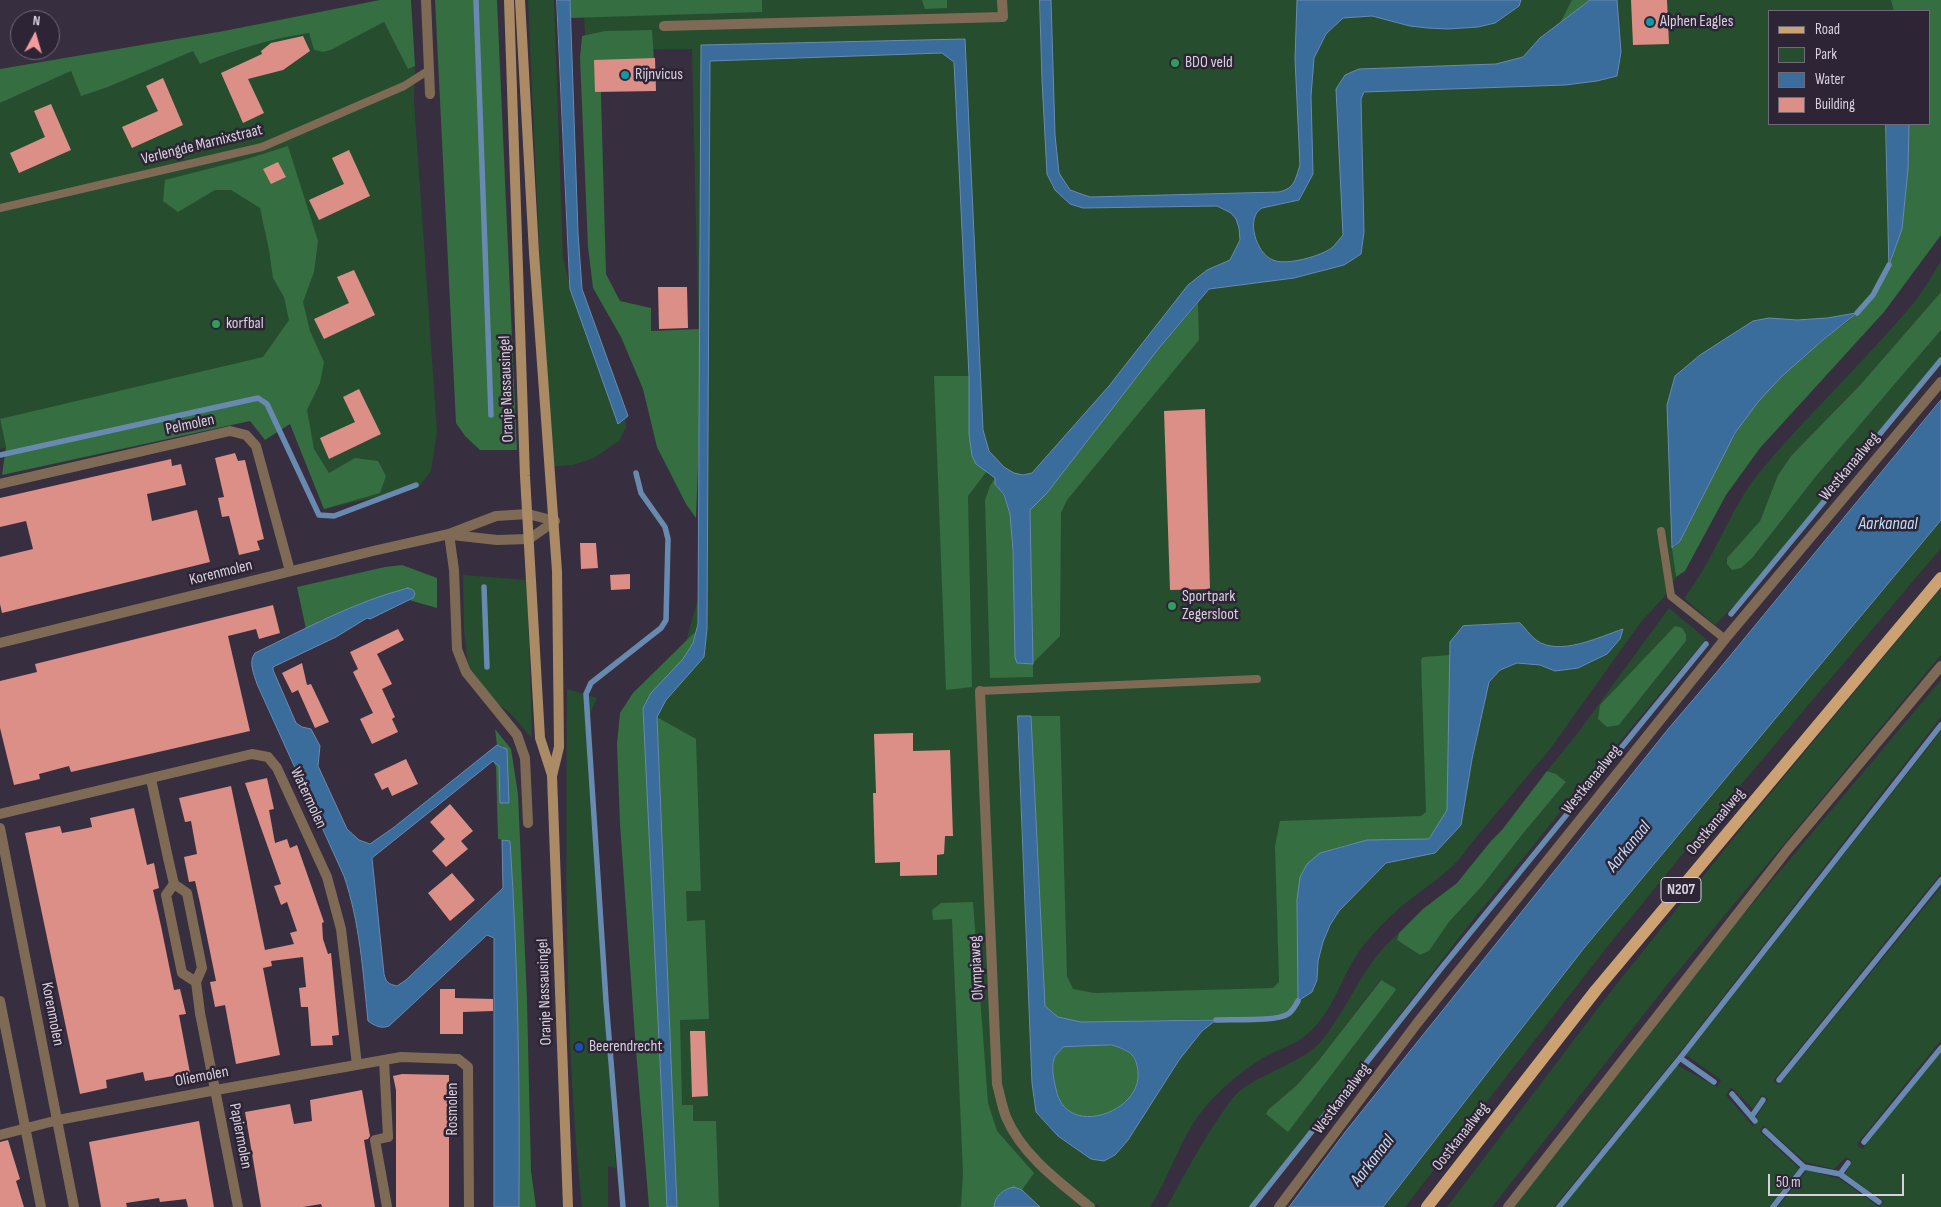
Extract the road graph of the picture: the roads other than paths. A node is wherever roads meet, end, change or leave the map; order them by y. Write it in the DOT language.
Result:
graph roads {
  1 [pos="426,0"];
  2 [pos="510,0"];
  3 [pos="520,0"];
  4 [pos="1002,0"];
  5 [pos="664,26"];
  6 [pos="428,70"];
  7 [pos="430,94"];
  8 [pos="0,208"];
  9 [pos="1941,382"];
  10 [pos="0,484"];
  11 [pos="528,514"];
  12 [pos="555,521"];
  13 [pos="1661,531"];
  14 [pos="449,534"];
  15 [pos="529,539"];
  16 [pos="290,571"];
  17 [pos="1941,578"];
  18 [pos="1725,638"];
  19 [pos="0,643"];
  20 [pos="1941,666"];
  21 [pos="1257,679"];
  22 [pos="980,691"];
  23 [pos="552,776"];
  24 [pos="151,779"];
  25 [pos="0,814"];
  26 [pos="528,823"];
  27 [pos="0,828"];
  28 [pos="174,884"];
  29 [pos="196,982"];
  30 [pos="0,1001"];
  31 [pos="384,1060"];
  32 [pos="357,1065"];
  33 [pos="216,1090"];
  34 [pos="58,1120"];
  35 [pos="26,1130"];
  36 [pos="0,1135"];
  37 [pos="41,1207"];
  38 [pos="74,1207"];
  39 [pos="238,1207"];
  40 [pos="387,1207"];
  41 [pos="469,1207"];
  42 [pos="568,1207"];
  43 [pos="1090,1207"];
  44 [pos="1279,1207"];
  45 [pos="1427,1207"];
  46 [pos="1508,1207"];
  1 -- 6 [label="street"];
  2 -- 11 [label="main road, Oranje Nassausingel"];
  3 -- 12 [label="main road, Oranje Nassausingel"];
  4 -- 5 [label="street"];
  6 -- 7 [label="street"];
  6 -- 8 [label="lane, Verlengde Marnixstraat"];
  9 -- 18 [label="street, Westkanaalweg"];
  10 -- 16 [label="street, Pelmolen"];
  11 -- 12 [label="street, Korenmolen"];
  11 -- 14 [label="street, Korenmolen"];
  11 -- 15 [label="main road, Oranje Nassausingel"];
  12 -- 15 [label="street"];
  12 -- 23 [label="main road, Oranje Nassausingel"];
  13 -- 18 [label="lane"];
  14 -- 15 [label="street, Korenmolen"];
  14 -- 16 [label="street, Korenmolen"];
  14 -- 26 [label="street"];
  15 -- 23 [label="main road, Oranje Nassausingel"];
  16 -- 19 [label="street, Korenmolen"];
  17 -- 45 [label="main road, Oostkanaalweg / N207"];
  18 -- 44 [label="street, Westkanaalweg"];
  20 -- 46 [label="street"];
  21 -- 22 [label="lane"];
  22 -- 43 [label="street, Olympiaweg"];
  23 -- 42 [label="main road, Oranje Nassausingel"];
  24 -- 25 [label="street, Watermolen"];
  24 -- 28 [label="street, Papiermolen"];
  24 -- 32 [label="street, Watermolen"];
  27 -- 34 [label="street, Korenmolen"];
  28 -- 29 [label="street, Papiermolen"];
  28 -- 29 [label="street, Papiermolen"];
  29 -- 33 [label="street, Papiermolen"];
  30 -- 35 [label="street"];
  31 -- 32 [label="street, Oliemolen"];
  31 -- 40 [label="street"];
  31 -- 41 [label="street, Rosmolen"];
  32 -- 33 [label="street, Oliemolen"];
  33 -- 34 [label="street, Oliemolen"];
  33 -- 39 [label="street, Papiermolen"];
  34 -- 35 [label="street, Oliemolen"];
  34 -- 38 [label="street, Korenmolen"];
  35 -- 36 [label="street, Oliemolen"];
  35 -- 37 [label="street"];
}
